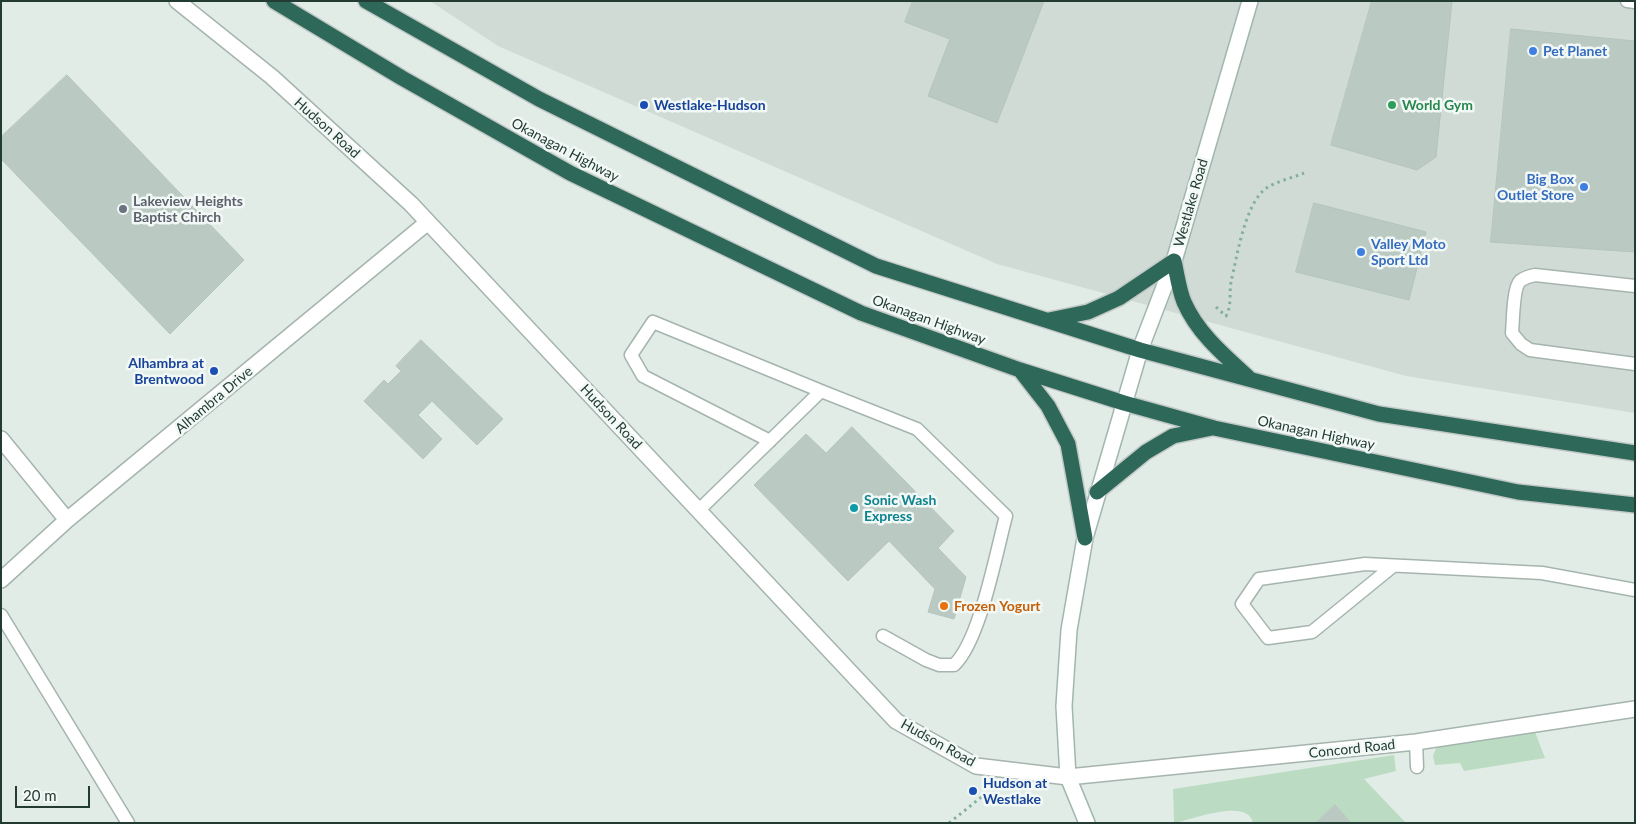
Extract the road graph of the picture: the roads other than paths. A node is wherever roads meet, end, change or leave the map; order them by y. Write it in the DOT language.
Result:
graph roads {
  1 [pos="177,1"];
  2 [pos="274,1"];
  3 [pos="366,1"];
  4 [pos="1250,1"];
  5 [pos="1627,1"];
  6 [pos="1635,2"];
  7 [pos="428,222"];
  8 [pos="1174,261"];
  9 [pos="1635,286"];
  10 [pos="1047,320"];
  11 [pos="1140,350"];
  12 [pos="1635,364"];
  13 [pos="1020,370"];
  14 [pos="1251,380"];
  15 [pos="821,390"];
  16 [pos="1124,403"];
  17 [pos="1214,428"];
  18 [pos="1,439"];
  19 [pos="770,441"];
  20 [pos="1635,453"];
  21 [pos="1098,492"];
  22 [pos="1635,505"];
  23 [pos="699,510"];
  24 [pos="68,520"];
  25 [pos="1085,538"];
  26 [pos="1393,566"];
  27 [pos="1,580"];
  28 [pos="1635,590"];
  29 [pos="1,615"];
  30 [pos="883,636"];
  31 [pos="1635,709"];
  32 [pos="1416,742"];
  33 [pos="1417,768"];
  34 [pos="1068,777"];
  35 [pos="128,823"];
  36 [pos="1087,823"];
  1 -- 7 [label="street, Hudson Road"];
  2 -- 13 [label="highway, Okanagan Highway"];
  3 -- 10 [label="highway"];
  4 -- 8 [label="street, Westlake Road"];
  5 -- 6 [label="lane"];
  7 -- 23 [label="street, Hudson Road"];
  7 -- 24 [label="street, Alhambra Drive"];
  8 -- 10 [label="highway"];
  8 -- 11 [label="street, Westlake Road"];
  8 -- 14 [label="highway"];
  9 -- 12 [label="lane"];
  10 -- 11 [label="highway"];
  11 -- 14 [label="highway"];
  11 -- 16 [label="street, Westlake Road"];
  13 -- 16 [label="highway, Okanagan Highway"];
  13 -- 25 [label="highway"];
  14 -- 20 [label="highway"];
  15 -- 19 [label="lane"];
  15 -- 19 [label="lane"];
  15 -- 30 [label="lane"];
  16 -- 17 [label="highway, Okanagan Highway"];
  16 -- 21 [label="street"];
  17 -- 21 [label="highway"];
  17 -- 22 [label="highway, Okanagan Highway"];
  18 -- 24 [label="street"];
  19 -- 23 [label="lane"];
  21 -- 25 [label="street"];
  23 -- 34 [label="street, Hudson Road"];
  24 -- 27 [label="street, Alhambra Drive"];
  25 -- 34 [label="street"];
  26 -- 26 [label="lane"];
  26 -- 28 [label="lane"];
  29 -- 35 [label="lane"];
  31 -- 32 [label="street, Concord Road"];
  32 -- 33 [label="lane"];
  32 -- 34 [label="street, Concord Road"];
  34 -- 36 [label="street"];
}
